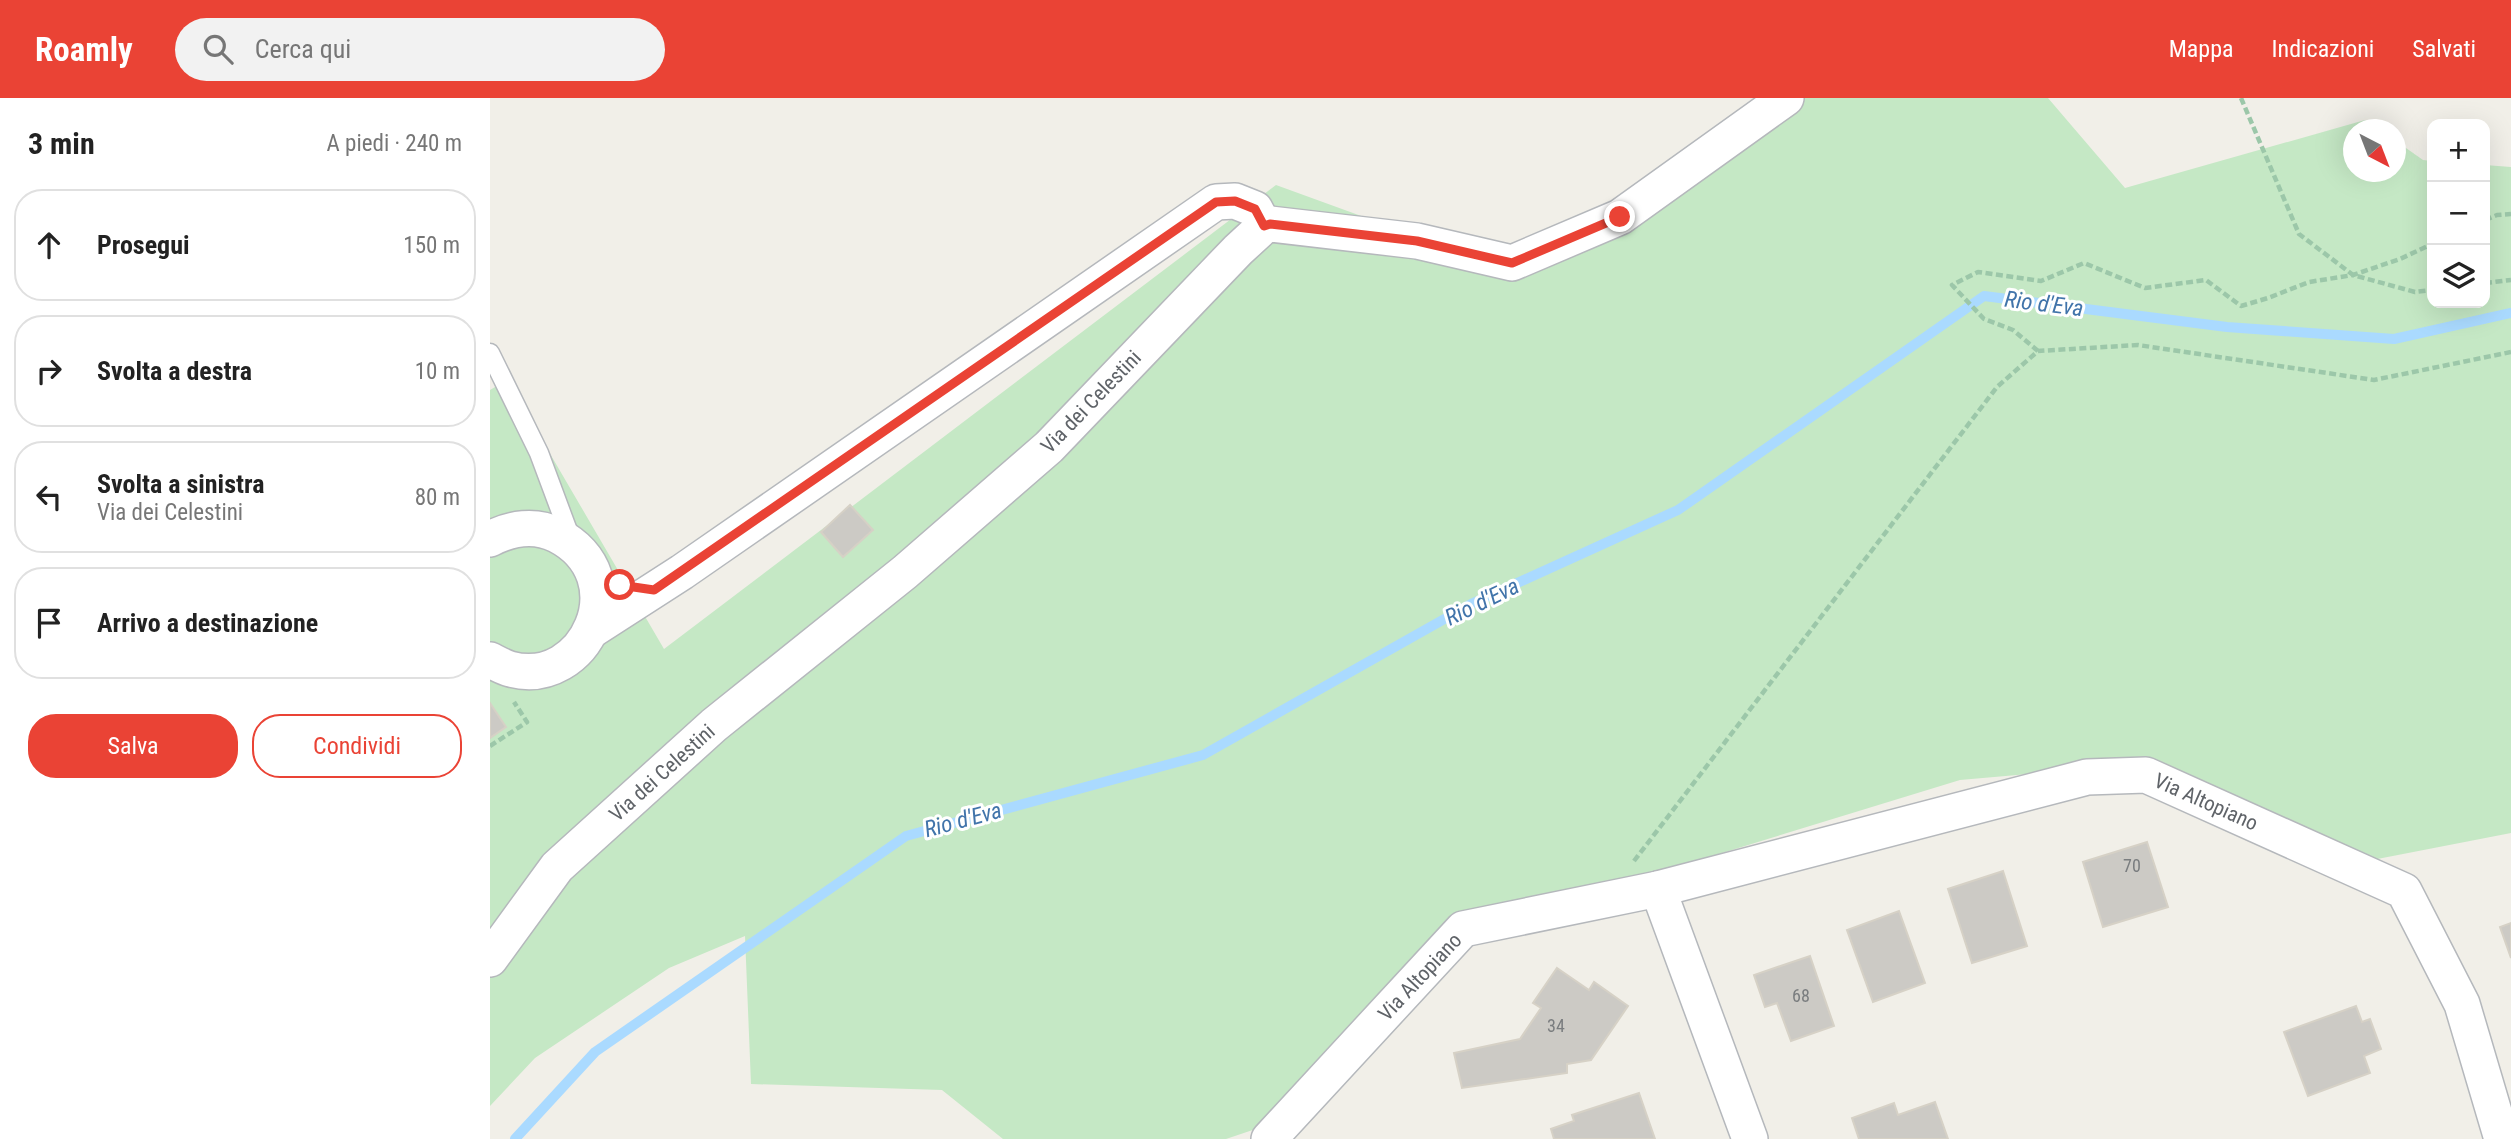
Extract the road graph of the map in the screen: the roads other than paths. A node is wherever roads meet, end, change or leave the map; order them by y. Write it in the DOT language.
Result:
graph roads {
  1 [pos="1786,98"];
  2 [pos="1264,226"];
  3 [pos="490,353"];
  4 [pos="490,539"];
  5 [pos="580,552"];
  6 [pos="654,590"];
  7 [pos="592,630"];
  8 [pos="490,660"];
  9 [pos="1658,889"];
  10 [pos="490,958"];
  11 [pos="1269,1139"];
  12 [pos="1750,1139"];
  13 [pos="2502,1139"];
  1 -- 2 [label="street"];
  2 -- 6 [label="street"];
  2 -- 10 [label="street, Via dei Celestini"];
  3 -- 5 [label="lane"];
  4 -- 5 [label="street"];
  5 -- 6 [label="street"];
  5 -- 7 [label="street"];
  6 -- 7 [label="street"];
  7 -- 8 [label="street"];
  9 -- 11 [label="street, Via Altopiano"];
  9 -- 12 [label="street"];
  9 -- 13 [label="street, Via Altopiano"];
}
